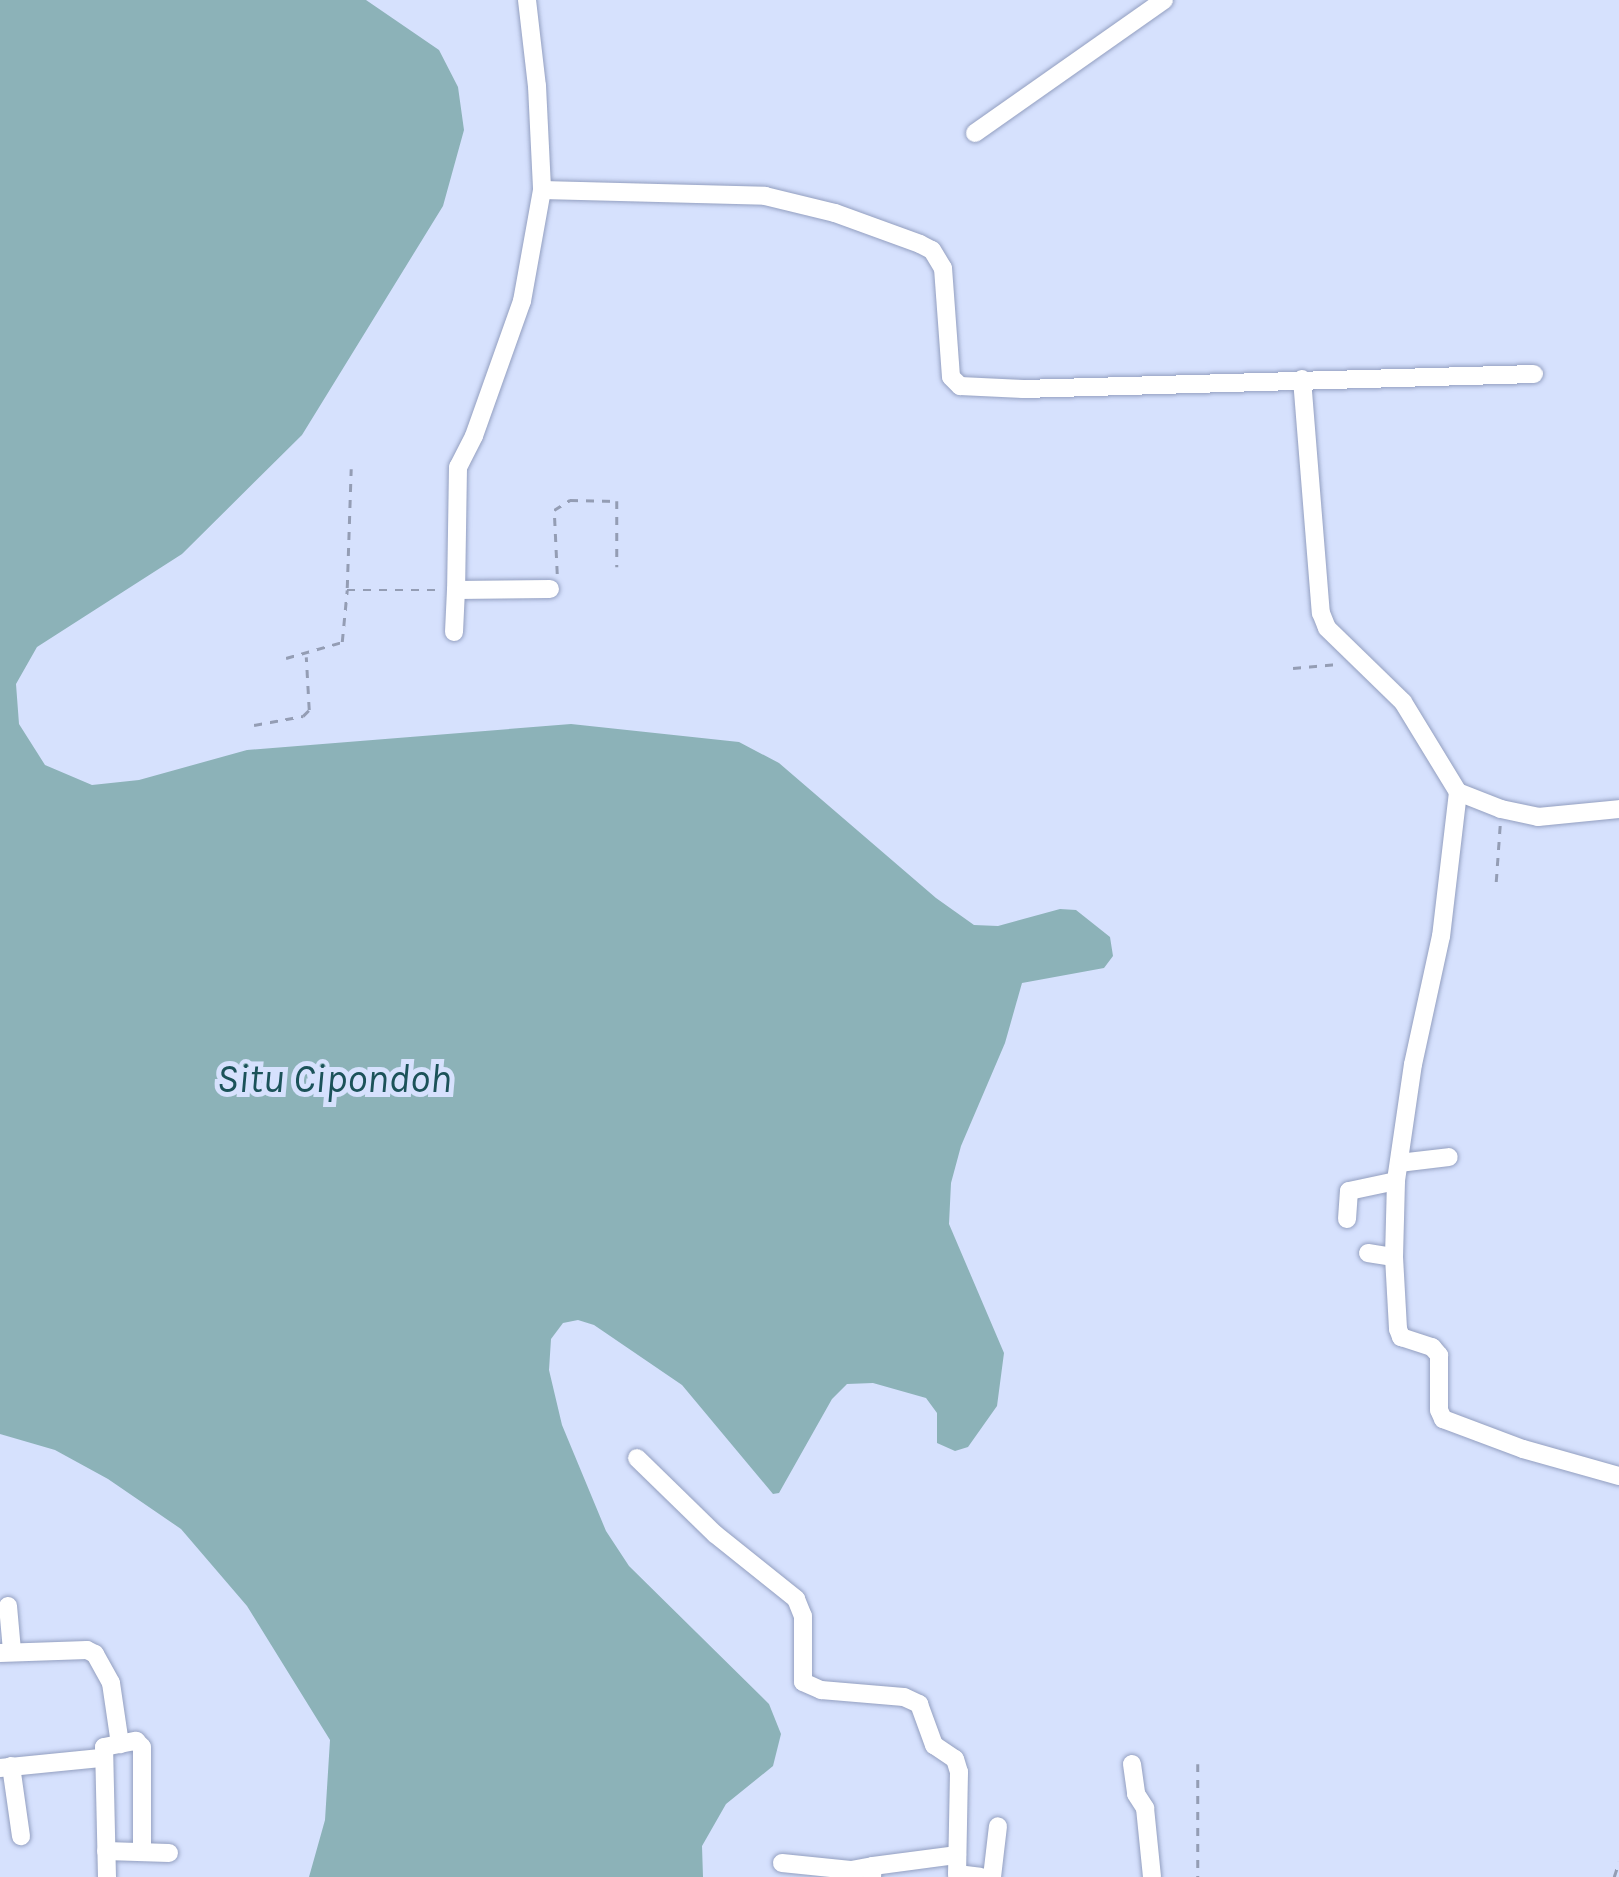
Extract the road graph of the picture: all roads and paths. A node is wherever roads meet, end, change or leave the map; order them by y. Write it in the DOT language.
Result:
graph roads {
  1 [pos="527,0"];
  2 [pos="1164,0"];
  3 [pos="975,133"];
  4 [pos="542,190"];
  5 [pos="1534,374"];
  6 [pos="1302,379"];
  7 [pos="351,468"];
  8 [pos="616,568"];
  9 [pos="550,589"];
  10 [pos="348,590"];
  11 [pos="456,590"];
  12 [pos="454,632"];
  13 [pos="306,656"];
  14 [pos="286,658"];
  15 [pos="1364,662"];
  16 [pos="1292,668"];
  17 [pos="254,725"];
  18 [pos="1458,792"];
  19 [pos="1501,809"];
  20 [pos="1619,809"];
  21 [pos="1496,882"];
  22 [pos="1448,1157"];
  23 [pos="1398,1172"];
  24 [pos="1348,1219"];
  25 [pos="1368,1253"];
  26 [pos="1394,1257"];
  27 [pos="637,1458"];
  28 [pos="1619,1476"];
  29 [pos="8,1606"];
  30 [pos="6,1652"];
  31 [pos="120,1744"];
  32 [pos="101,1758"];
  33 [pos="1132,1764"];
  34 [pos="1198,1764"];
  35 [pos="6,1767"];
  36 [pos="998,1826"];
  37 [pos="21,1836"];
  38 [pos="142,1851"];
  39 [pos="106,1852"];
  40 [pos="168,1853"];
  41 [pos="1619,1862"];
  42 [pos="782,1863"];
  43 [pos="957,1869"];
  44 [pos="872,1871"];
  45 [pos="820,1873"];
  46 [pos="108,1877"];
  47 [pos="980,1877"];
  48 [pos="992,1877"];
  49 [pos="1152,1877"];
  50 [pos="1198,1877"];
  51 [pos="1614,1877"];
  1 -- 4 [label="street"];
  2 -- 3 [label="street"];
  4 -- 6 [label="street"];
  4 -- 11 [label="street"];
  5 -- 6 [label="street"];
  6 -- 15 [label="street"];
  7 -- 10 [label="path"];
  8 -- 9 [label="path"];
  9 -- 11 [label="street"];
  10 -- 11 [label="path"];
  10 -- 13 [label="path"];
  11 -- 12 [label="street"];
  13 -- 14 [label="path"];
  13 -- 17 [label="path"];
  15 -- 16 [label="path"];
  15 -- 18 [label="street"];
  18 -- 19 [label="street"];
  18 -- 23 [label="street"];
  19 -- 20 [label="street"];
  19 -- 21 [label="path"];
  22 -- 23 [label="street"];
  23 -- 24 [label="street"];
  23 -- 26 [label="street"];
  25 -- 26 [label="street"];
  26 -- 28 [label="street"];
  27 -- 43 [label="street"];
  29 -- 30 [label="street"];
  30 -- 31 [label="street"];
  31 -- 32 [label="street"];
  31 -- 38 [label="street"];
  32 -- 35 [label="street"];
  32 -- 39 [label="street"];
  33 -- 49 [label="street"];
  34 -- 50 [label="path"];
  35 -- 37 [label="street"];
  36 -- 48 [label="street"];
  38 -- 39 [label="street"];
  38 -- 40 [label="street"];
  39 -- 46 [label="street"];
  41 -- 51 [label="path"];
  42 -- 45 [label="street"];
  43 -- 44 [label="street"];
  43 -- 47 [label="street"];
  44 -- 45 [label="street"];
}
